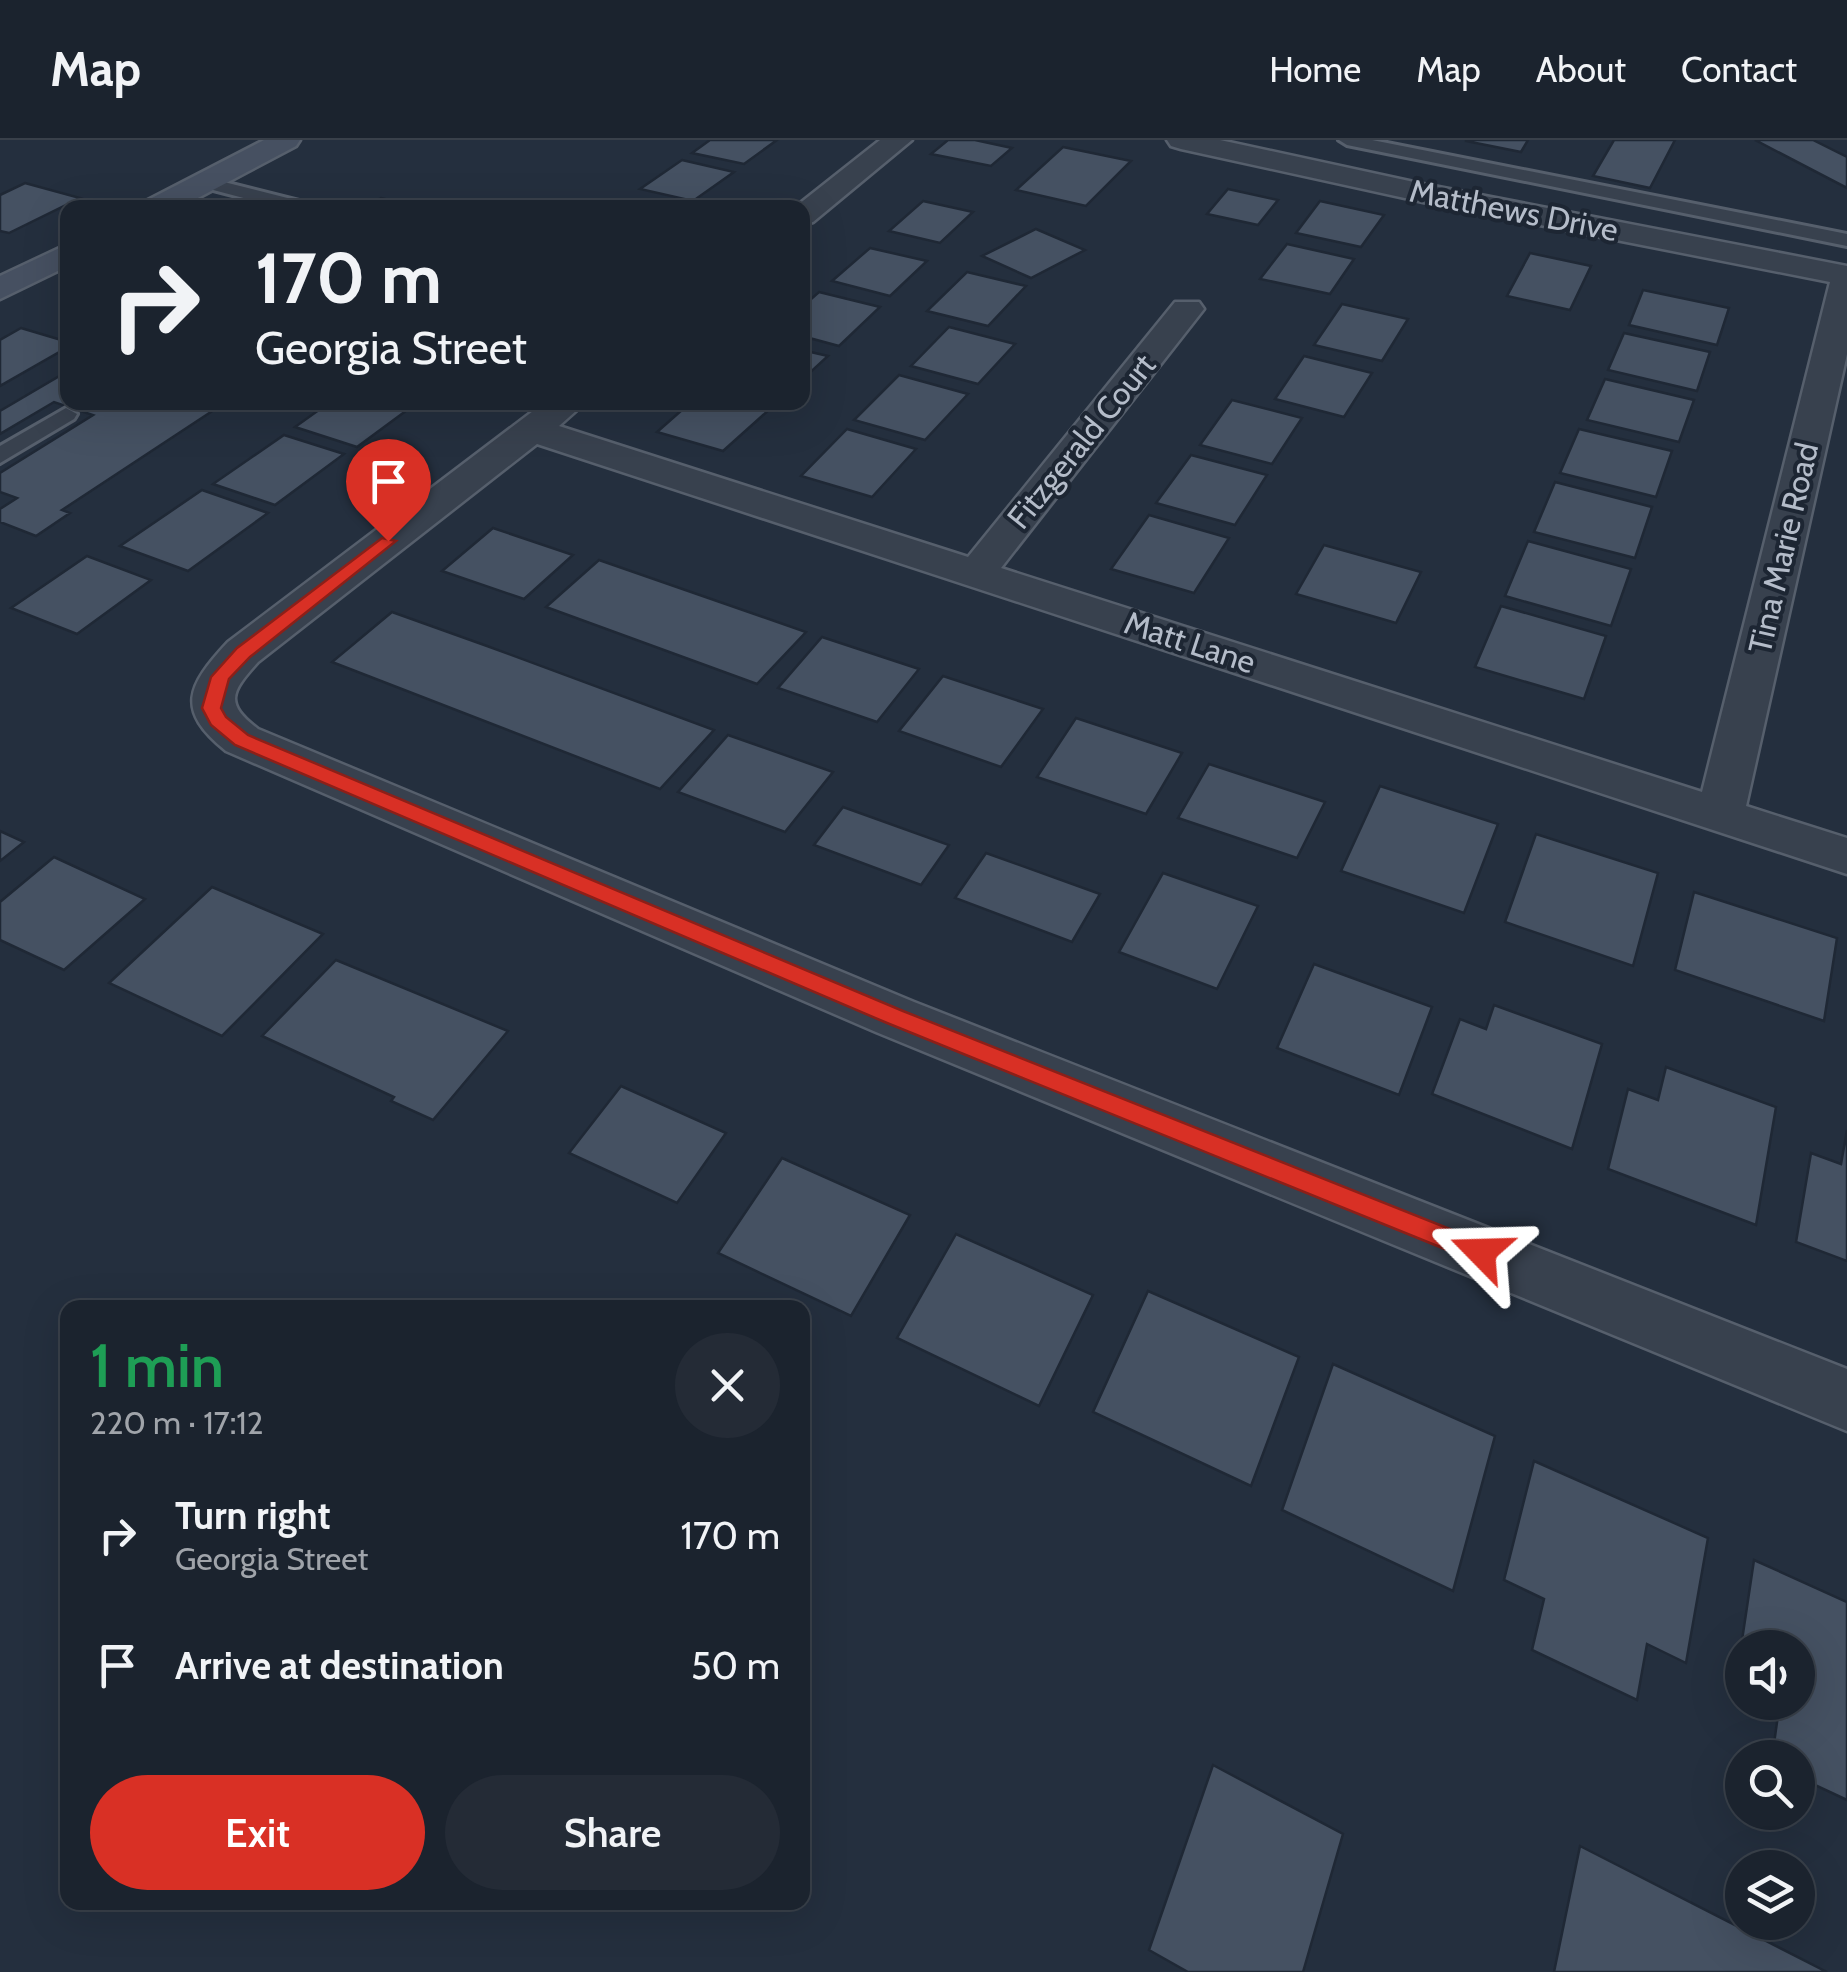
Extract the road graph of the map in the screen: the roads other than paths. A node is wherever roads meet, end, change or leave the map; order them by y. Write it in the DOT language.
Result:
graph roads {
  1 [pos="286,140"];
  2 [pos="898,140"];
  3 [pos="1181,140"];
  4 [pos="1346,140"];
  5 [pos="204,182"];
  6 [pos="170,200"];
  7 [pos="274,200"];
  8 [pos="810,210"];
  9 [pos="1847,240"];
  10 [pos="60,257"];
  11 [pos="1847,278"];
  12 [pos="6,281"];
  13 [pos="1187,309"];
  14 [pos="558,410"];
  15 [pos="66,414"];
  16 [pos="532,430"];
  17 [pos="0,456"];
  18 [pos="976,573"];
  19 [pos="1720,814"];
  20 [pos="1847,856"];
  21 [pos="1847,1400"];
  1 -- 5 [label="street"];
  2 -- 8 [label="street"];
  3 -- 11 [label="street, Matthews Drive"];
  4 -- 9 [label="lane"];
  5 -- 6 [label="street"];
  5 -- 7 [label="lane"];
  10 -- 12 [label="street"];
  11 -- 19 [label="street, Tina Marie Road"];
  13 -- 18 [label="street, Fitzgerald Court"];
  14 -- 16 [label="street"];
  15 -- 17 [label="lane"];
  16 -- 18 [label="street, Matt Lane"];
  16 -- 21 [label="street"];
  18 -- 19 [label="street, Matt Lane"];
  19 -- 20 [label="street, Matt Lane"];
}
